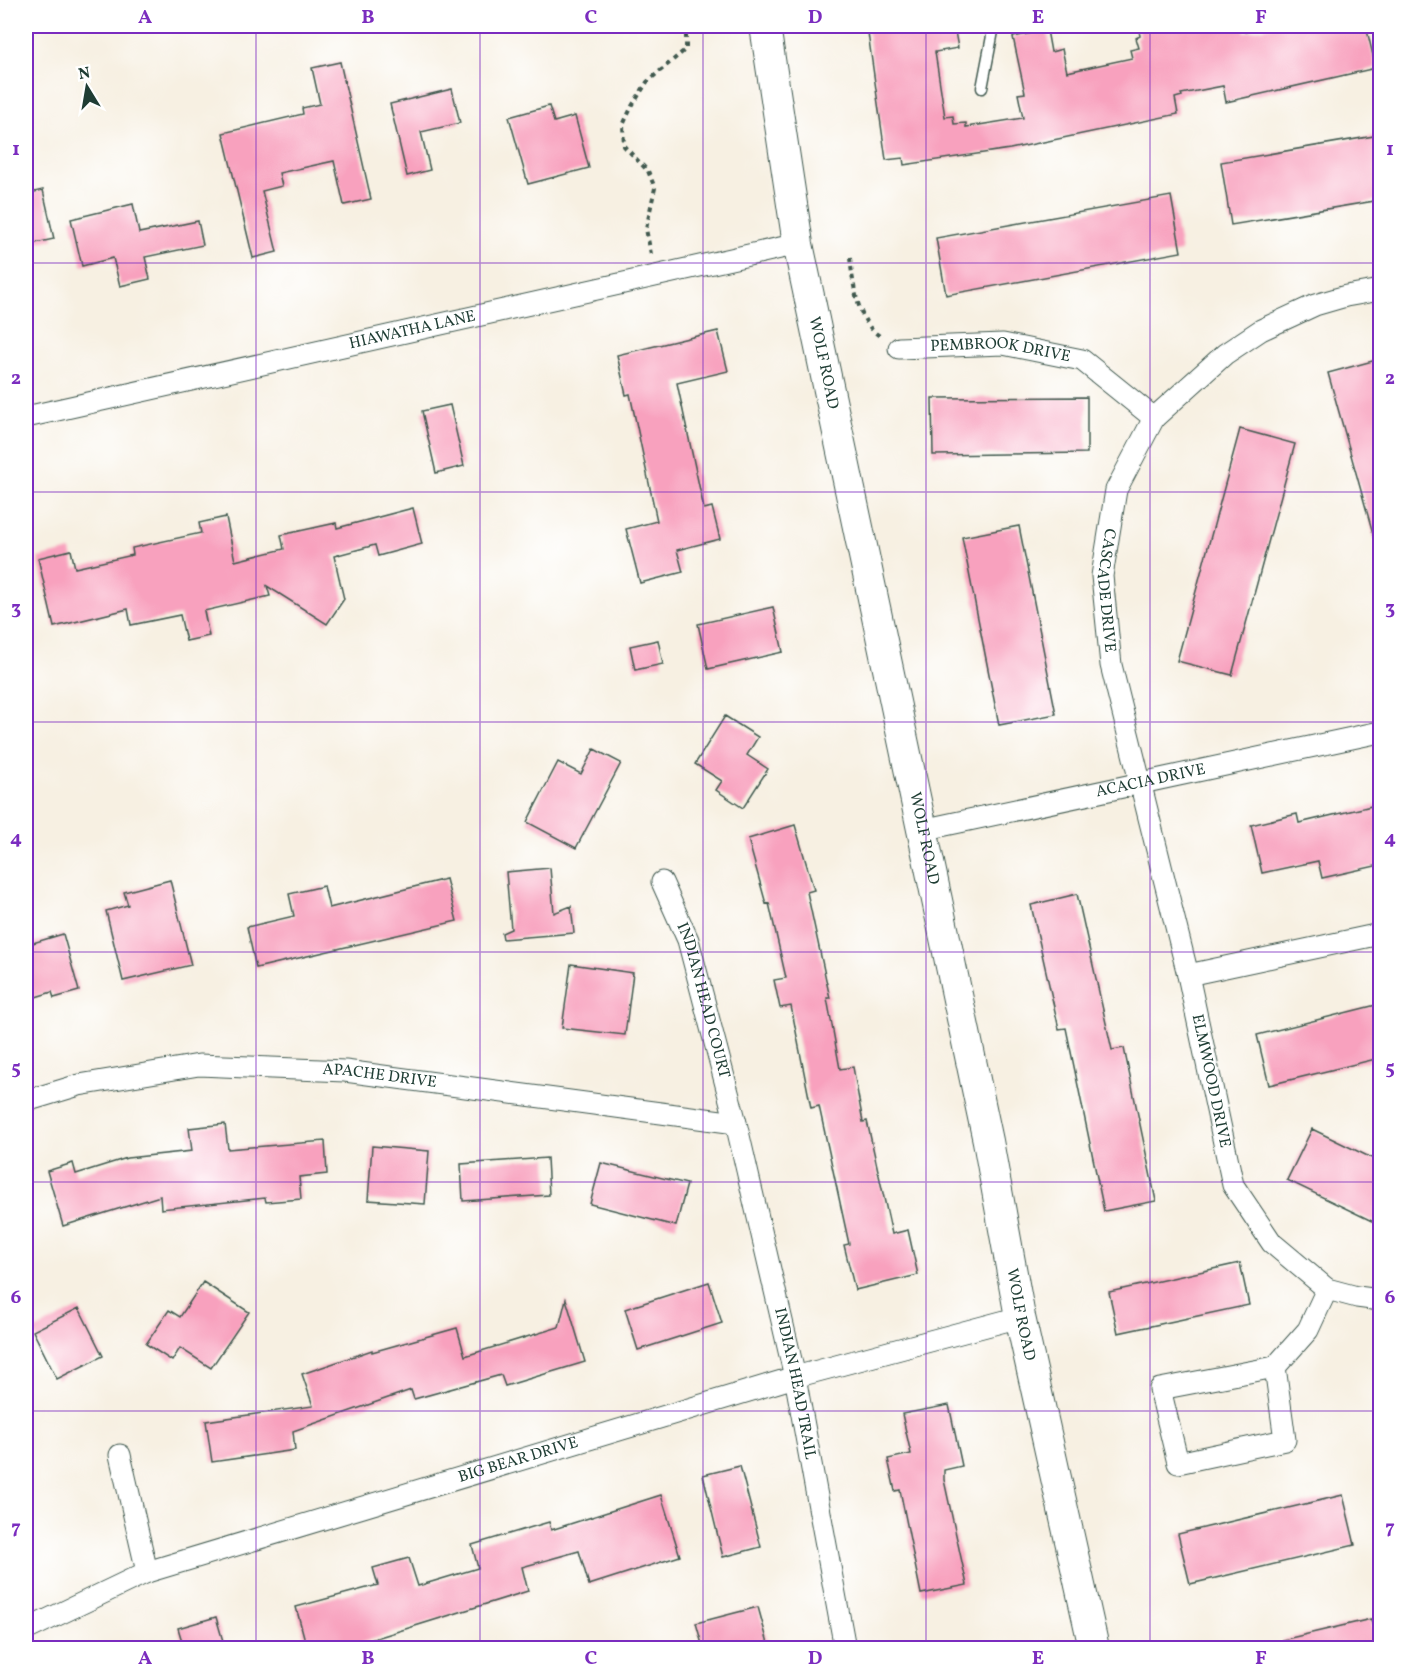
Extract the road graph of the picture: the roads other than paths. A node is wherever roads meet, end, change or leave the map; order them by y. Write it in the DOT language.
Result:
graph roads {
  1 [pos="765,26"];
  2 [pos="994,26"];
  3 [pos="982,88"];
  4 [pos="798,244"];
  5 [pos="1380,290"];
  6 [pos="899,348"];
  7 [pos="26,417"];
  8 [pos="1154,418"];
  9 [pos="1380,732"];
  10 [pos="1142,785"];
  11 [pos="922,830"];
  12 [pos="662,882"];
  13 [pos="1380,934"];
  14 [pos="1188,975"];
  15 [pos="26,1101"];
  16 [pos="736,1123"];
  17 [pos="1327,1289"];
  18 [pos="1380,1299"];
  19 [pos="1020,1317"];
  20 [pos="1275,1367"];
  21 [pos="795,1377"];
  22 [pos="120,1455"];
  23 [pos="147,1572"];
  24 [pos="26,1630"];
  25 [pos="846,1648"];
  26 [pos="1094,1648"];
  1 -- 4 [label="street, WOLF ROAD"];
  2 -- 3 [label="lane"];
  4 -- 7 [label="street, HIAWATHA LANE"];
  4 -- 11 [label="street, WOLF ROAD"];
  5 -- 8 [label="street, CASCADE DRIVE"];
  6 -- 8 [label="street, PEMBROOK DRIVE"];
  8 -- 10 [label="street, CASCADE DRIVE"];
  9 -- 10 [label="street, ACACIA DRIVE"];
  10 -- 11 [label="street, ACACIA DRIVE"];
  10 -- 14 [label="street, ELMWOOD DRIVE"];
  11 -- 19 [label="street, WOLF ROAD"];
  12 -- 16 [label="street, INDIAN HEAD COURT"];
  13 -- 14 [label="street"];
  14 -- 17 [label="street, ELMWOOD DRIVE"];
  15 -- 16 [label="street, APACHE DRIVE"];
  16 -- 21 [label="street, INDIAN HEAD TRAIL"];
  17 -- 18 [label="street, ELMWOOD DRIVE"];
  17 -- 20 [label="street"];
  19 -- 21 [label="street, BIG BEAR DRIVE"];
  19 -- 26 [label="street, WOLF ROAD"];
  20 -- 20 [label="street"];
  21 -- 23 [label="street, BIG BEAR DRIVE"];
  21 -- 25 [label="street, INDIAN HEAD TRAIL"];
  22 -- 23 [label="street"];
  23 -- 24 [label="street, BIG BEAR DRIVE"];
}
